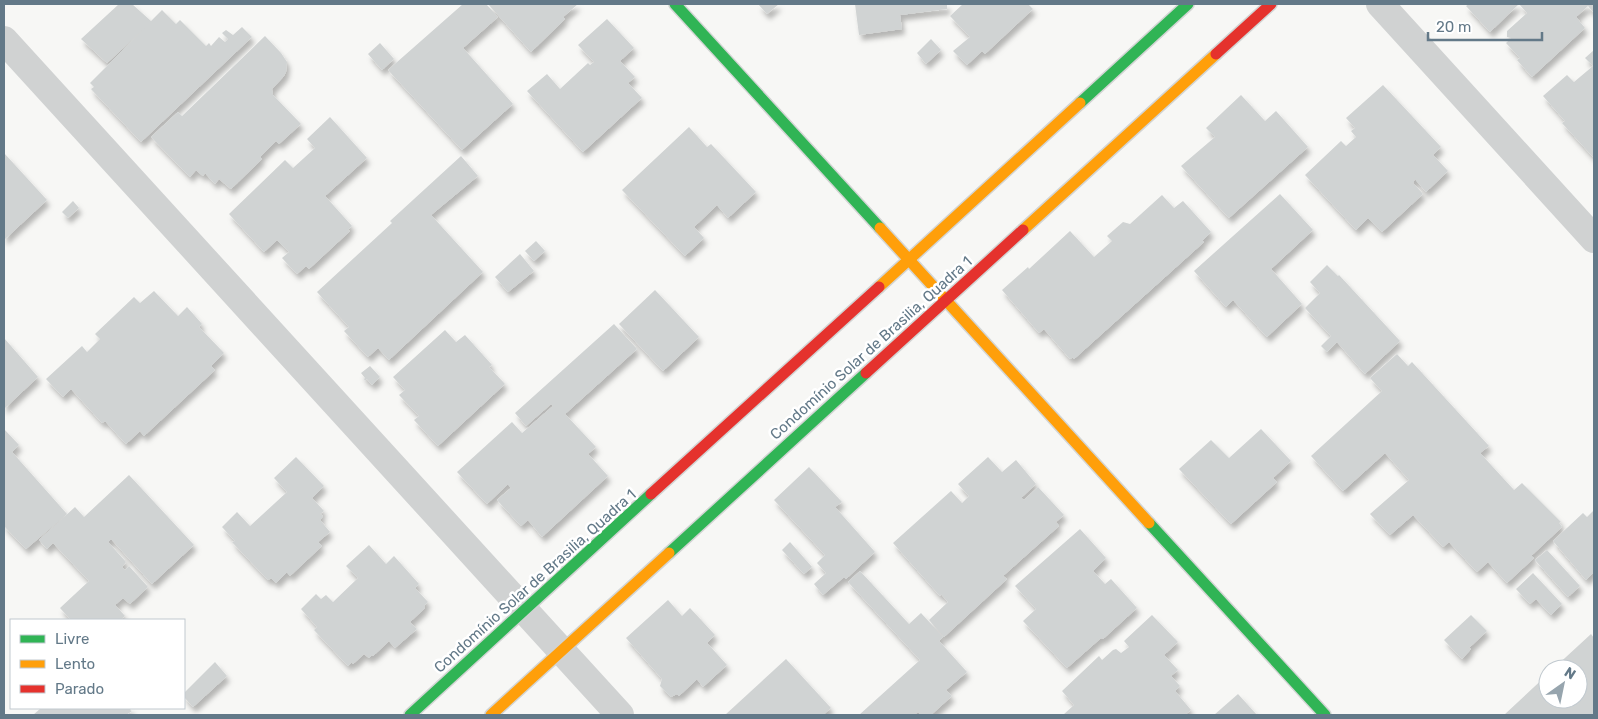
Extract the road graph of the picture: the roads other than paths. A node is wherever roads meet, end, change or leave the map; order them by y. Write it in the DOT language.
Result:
graph roads {
  1 [pos="675,4"];
  2 [pos="1188,4"];
  3 [pos="1270,4"];
  4 [pos="1380,4"];
  5 [pos="4,40"];
  6 [pos="1594,239"];
  7 [pos="908,260"];
  8 [pos="946,300"];
  9 [pos="525,610"];
  10 [pos="561,651"];
  11 [pos="410,715"];
  12 [pos="491,715"];
  13 [pos="620,715"];
  14 [pos="1325,715"];
  1 -- 7 [label="street"];
  2 -- 7 [label="street, Condomínio Solar de Brasilia, Quadra 1"];
  3 -- 8 [label="street, Condomínio Solar de Brasilia, Quadra 1"];
  4 -- 6 [label="street"];
  5 -- 9 [label="street"];
  7 -- 8 [label="street"];
  7 -- 9 [label="street, Condomínio Solar de Brasilia, Quadra 1"];
  8 -- 10 [label="street, Condomínio Solar de Brasilia, Quadra 1"];
  8 -- 14 [label="street"];
  9 -- 10 [label="street"];
  9 -- 11 [label="street, Condomínio Solar de Brasilia, Quadra 1"];
  10 -- 12 [label="street, Condomínio Solar de Brasilia, Quadra 1"];
  10 -- 13 [label="street"];
}
